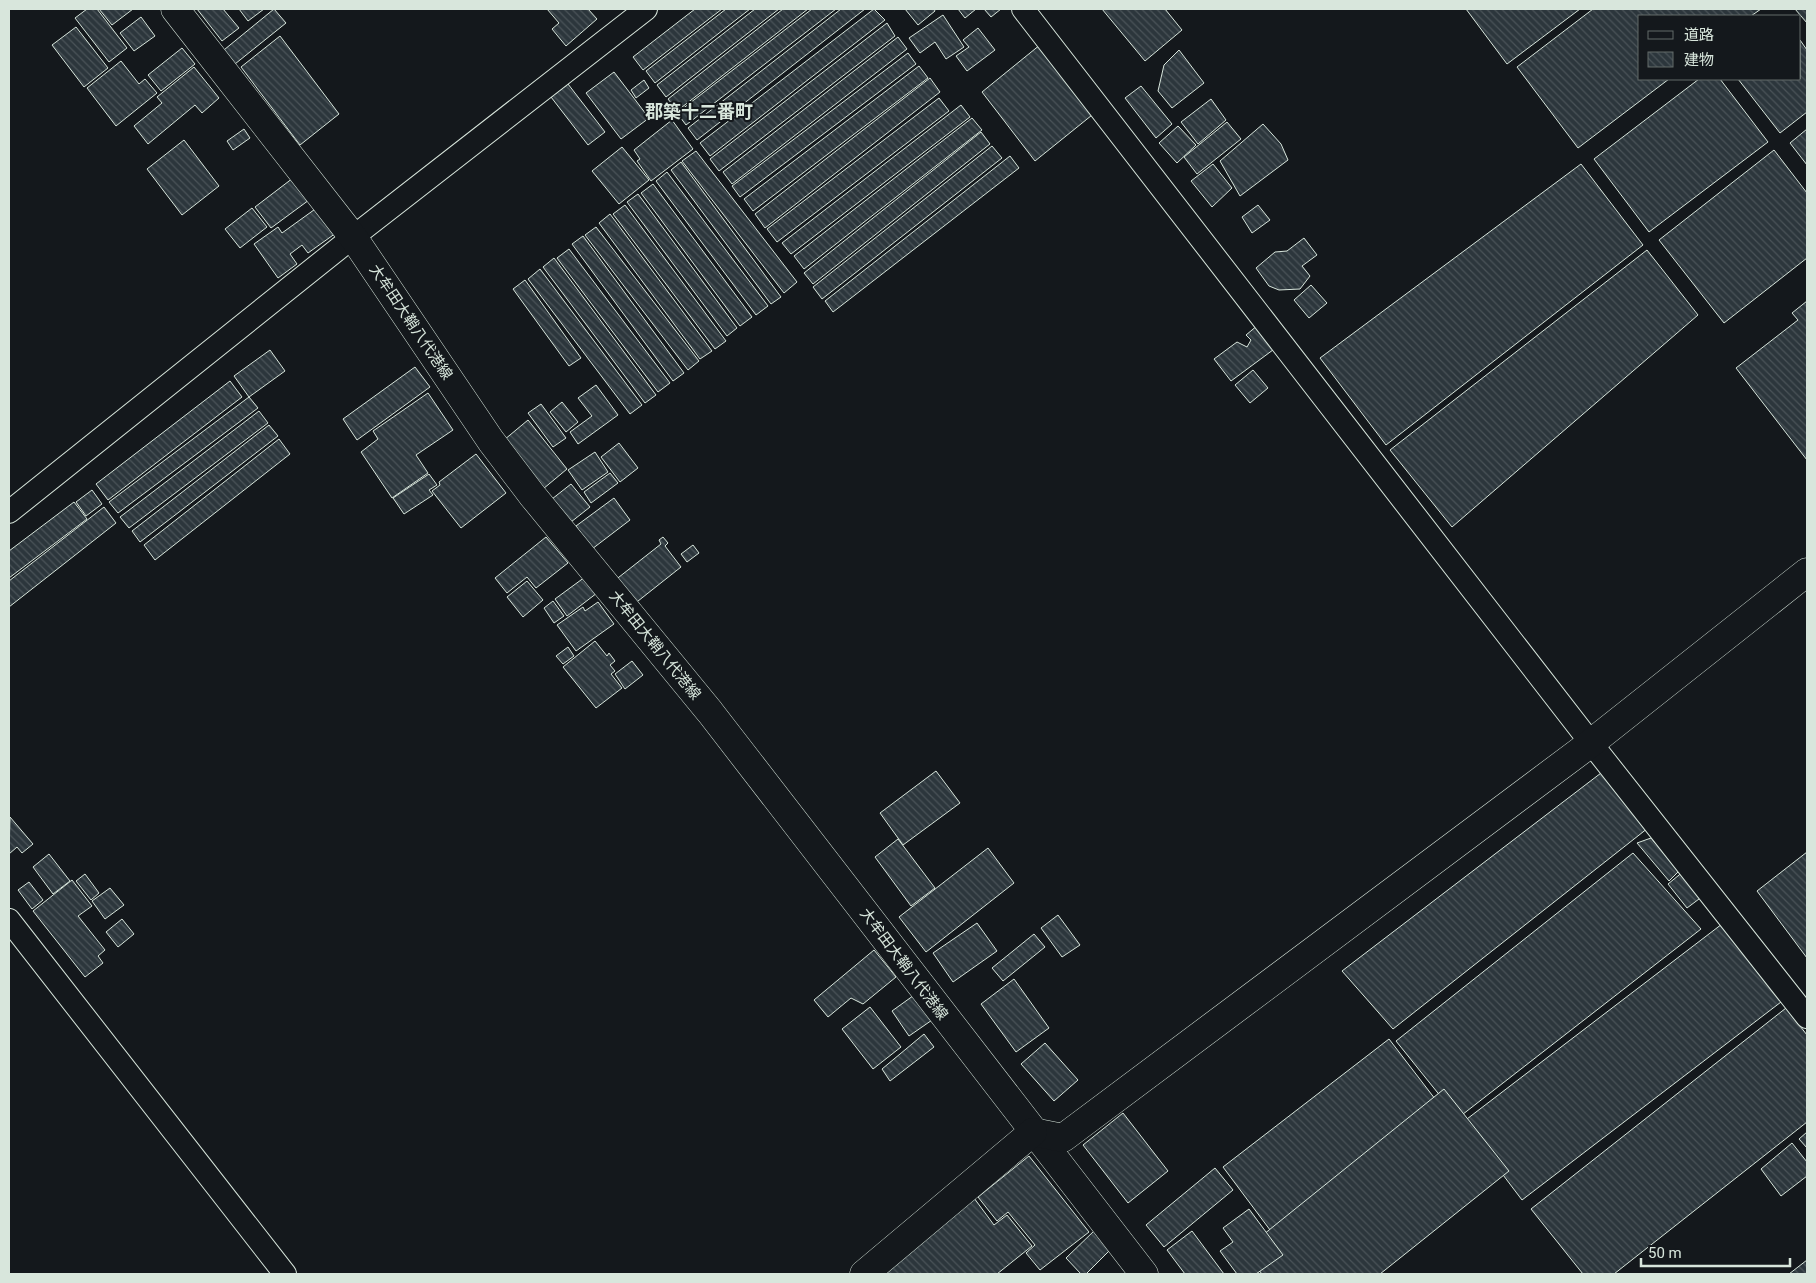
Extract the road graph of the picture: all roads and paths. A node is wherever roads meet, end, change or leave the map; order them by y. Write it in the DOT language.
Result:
graph roads {
  1 [pos="175,9"];
  2 [pos="646,9"];
  3 [pos="1024,9"];
  4 [pos="353,237"];
  5 [pos="9,512"];
  6 [pos="1807,572"];
  7 [pos="1591,743"];
  8 [pos="9,920"];
  9 [pos="1807,1017"];
  10 [pos="1033,1132"];
  11 [pos="286,1274"];
  12 [pos="864,1274"];
  13 [pos="1144,1274"];
  1 -- 4 [label="main road, 大牟田大鞘八代港線"];
  2 -- 4 [label="street"];
  3 -- 7 [label="street"];
  4 -- 5 [label="street"];
  4 -- 10 [label="main road, 大牟田大鞘八代港線"];
  6 -- 7 [label="main road"];
  7 -- 9 [label="street"];
  7 -- 10 [label="main road"];
  8 -- 11 [label="street"];
  10 -- 12 [label="main road"];
  10 -- 13 [label="main road, 大牟田大鞘八代港線"];
}
